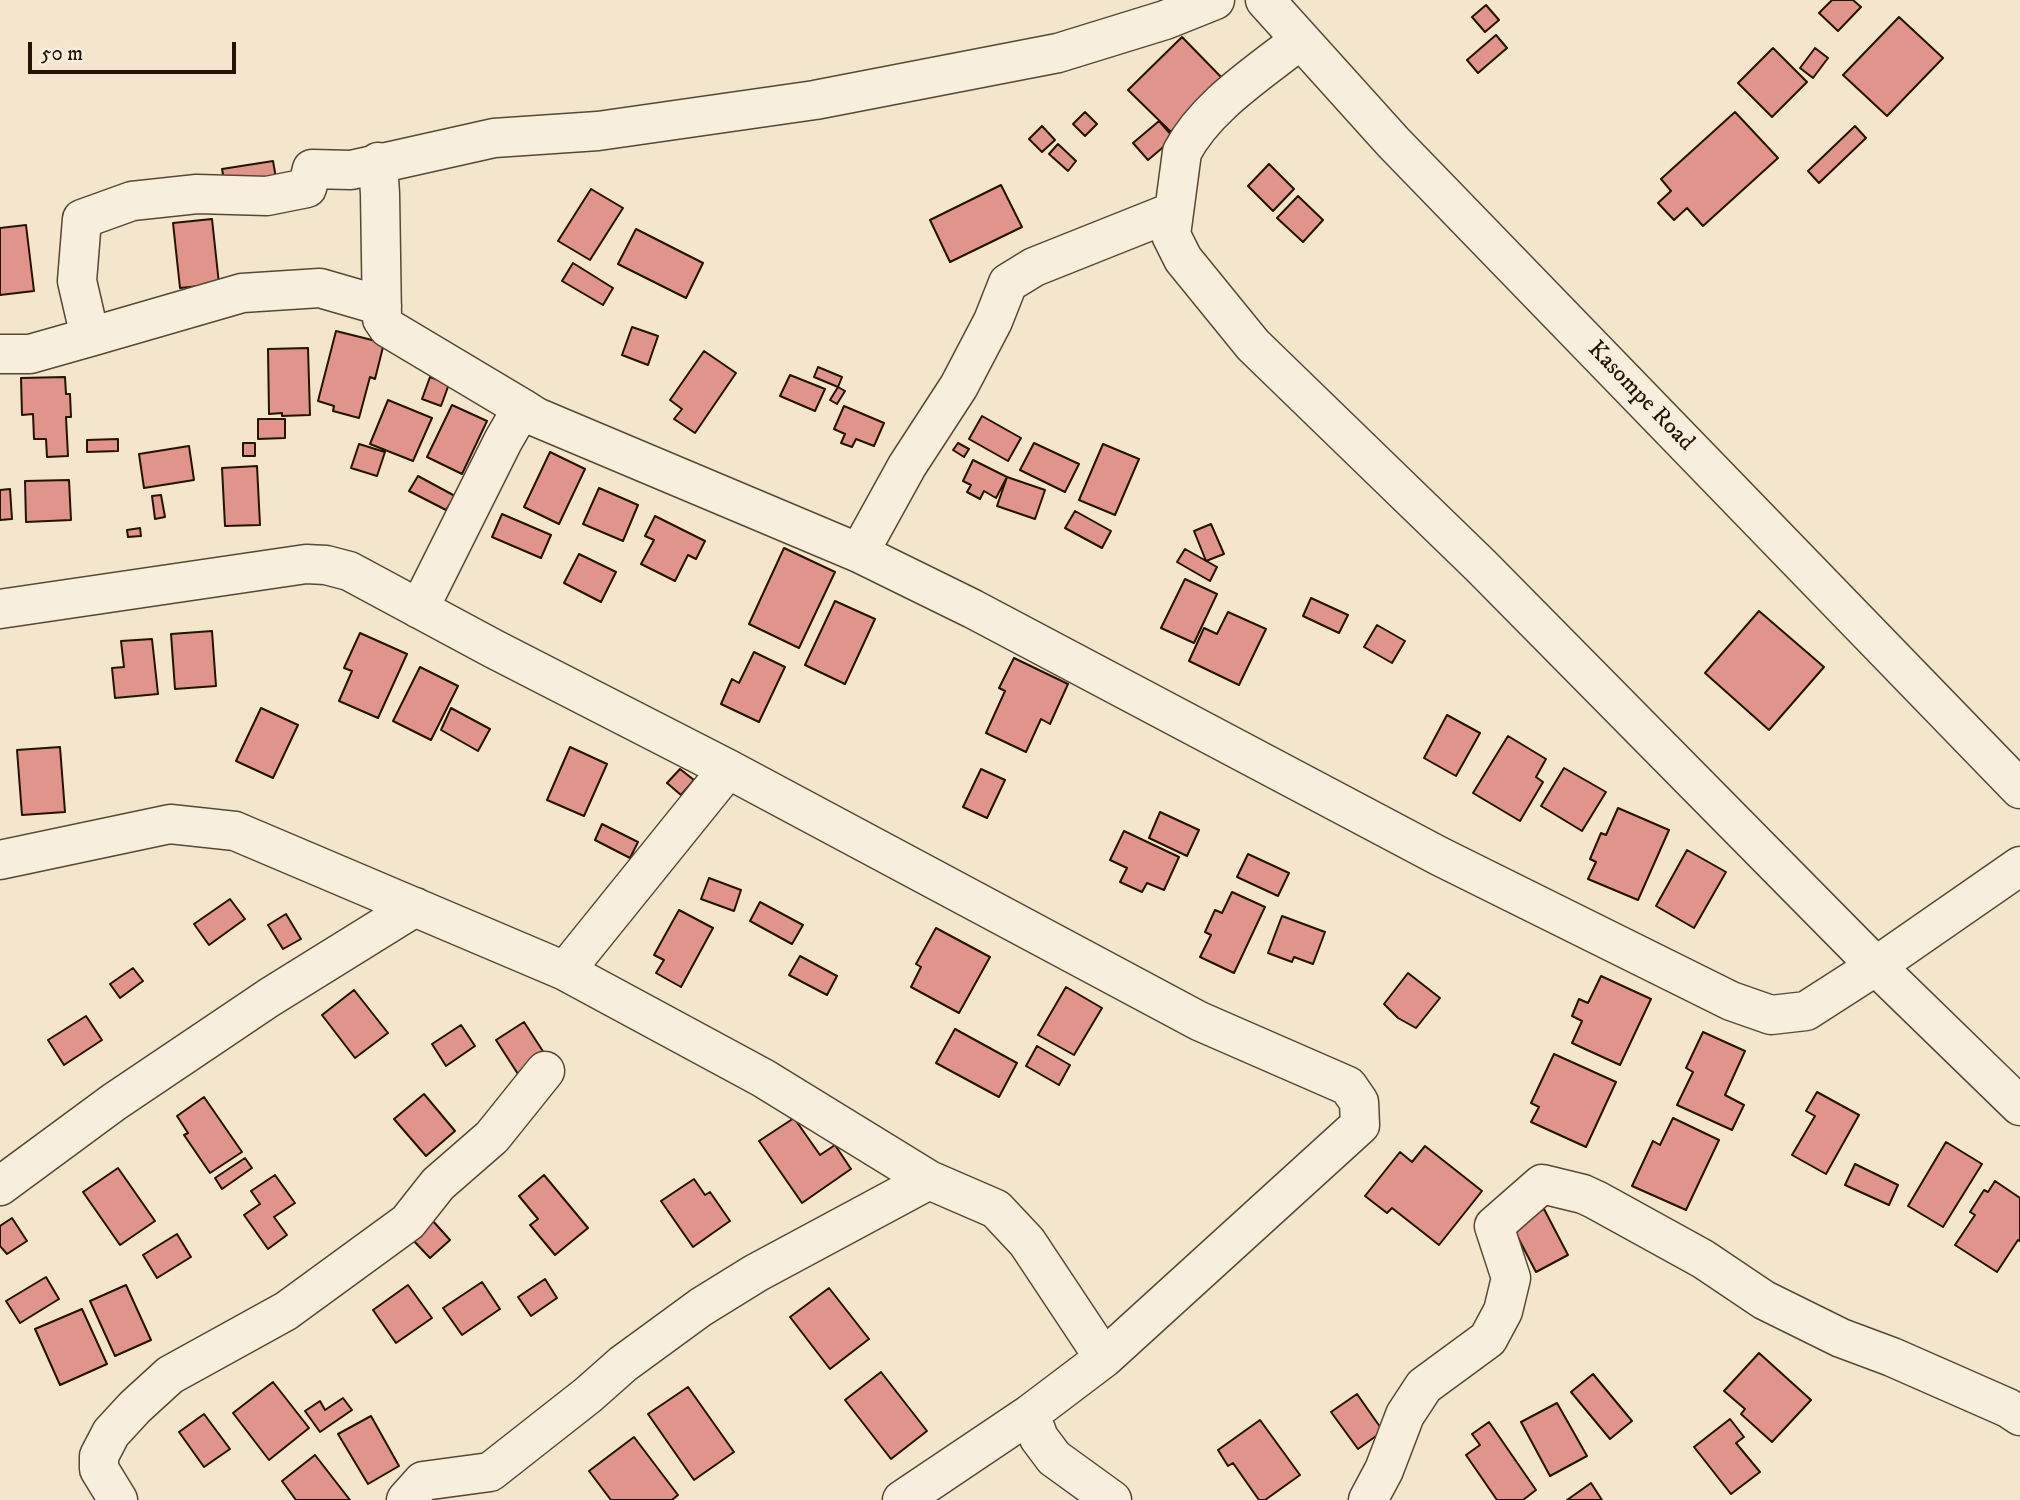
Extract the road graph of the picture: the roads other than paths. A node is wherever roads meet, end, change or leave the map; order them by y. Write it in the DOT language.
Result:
graph roads {
  1 [pos="1215,0"];
  2 [pos="1265,0"];
  3 [pos="1300,40"];
  4 [pos="378,162"];
  5 [pos="1172,212"];
  6 [pos="382,306"];
  7 [pos="90,337"];
  8 [pos="0,354"];
  9 [pos="522,408"];
  10 [pos="859,553"];
  11 [pos="0,609"];
  12 [pos="419,609"];
  13 [pos="728,769"];
  14 [pos="2020,789"];
  15 [pos="0,860"];
  16 [pos="2020,866"];
  17 [pos="415,908"];
  18 [pos="1876,966"];
  19 [pos="565,971"];
  20 [pos="545,1071"];
  21 [pos="2020,1106"];
  22 [pos="929,1180"];
  23 [pos="0,1186"];
  24 [pos="1104,1358"];
  25 [pos="1030,1414"];
  26 [pos="2020,1416"];
  27 [pos="118,1500"];
  28 [pos="406,1500"];
  29 [pos="902,1500"];
  30 [pos="1112,1500"];
  31 [pos="1368,1500"];
  1 -- 4 [label="street"];
  2 -- 3 [label="street, Kasompe Road"];
  3 -- 5 [label="street"];
  3 -- 14 [label="street, Kasompe Road"];
  4 -- 6 [label="street"];
  4 -- 7 [label="street"];
  5 -- 10 [label="street"];
  5 -- 18 [label="street"];
  6 -- 7 [label="street"];
  6 -- 9 [label="street"];
  7 -- 8 [label="street"];
  9 -- 10 [label="street"];
  9 -- 12 [label="street"];
  10 -- 18 [label="street"];
  11 -- 12 [label="street"];
  12 -- 13 [label="street"];
  13 -- 19 [label="street"];
  13 -- 24 [label="street"];
  15 -- 17 [label="street"];
  16 -- 18 [label="street"];
  17 -- 19 [label="street"];
  17 -- 23 [label="street"];
  18 -- 21 [label="street"];
  19 -- 22 [label="street"];
  20 -- 27 [label="street"];
  22 -- 24 [label="street"];
  22 -- 28 [label="street"];
  24 -- 25 [label="street"];
  25 -- 29 [label="street"];
  25 -- 30 [label="street"];
  26 -- 31 [label="street"];
}
